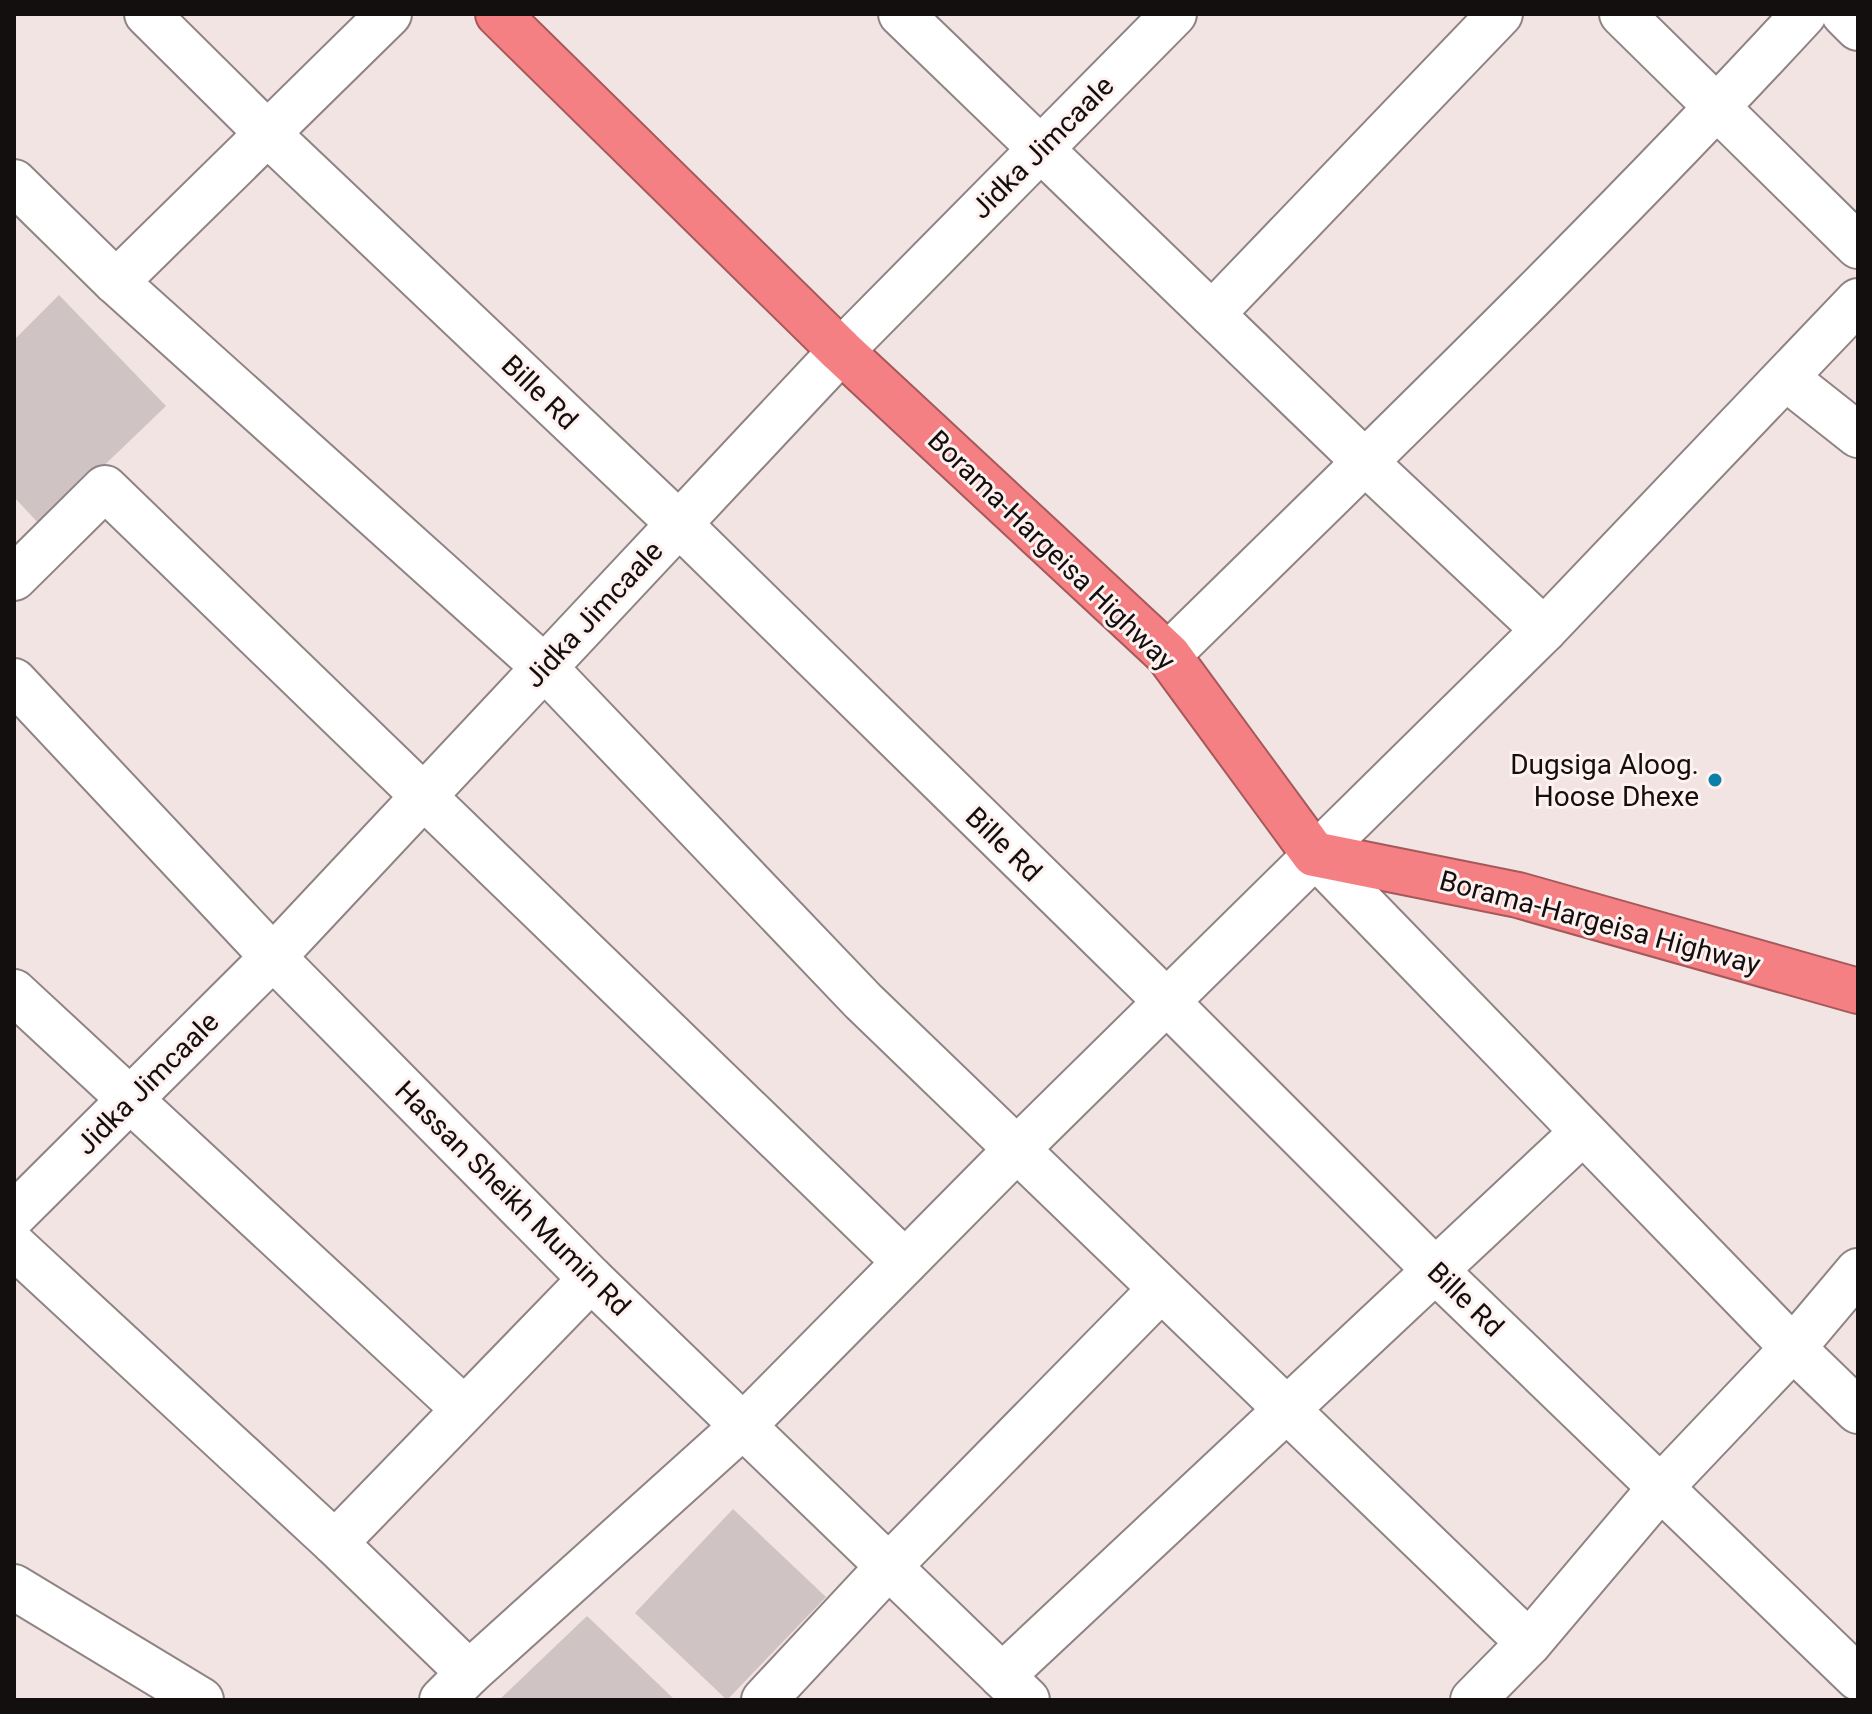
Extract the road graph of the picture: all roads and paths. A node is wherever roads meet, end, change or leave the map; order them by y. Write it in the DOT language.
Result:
graph roads {
  1 [pos="147,14"];
  2 [pos="389,14"];
  3 [pos="498,14"];
  4 [pos="901,14"];
  5 [pos="1174,14"];
  6 [pos="1500,14"];
  7 [pos="1622,14"];
  8 [pos="1804,14"];
  9 [pos="1844,14"];
  10 [pos="1858,28"];
  11 [pos="1718,107"];
  12 [pos="267,133"];
  13 [pos="1040,149"];
  14 [pos="16,189"];
  15 [pos="1858,246"];
  16 [pos="116,282"];
  17 [pos="1858,301"];
  18 [pos="1212,314"];
  19 [pos="841,351"];
  20 [pos="1786,378"];
  21 [pos="1858,435"];
  22 [pos="1365,462"];
  23 [pos="678,523"];
  24 [pos="14,578"];
  25 [pos="1544,630"];
  26 [pos="1168,655"];
  27 [pos="544,667"];
  28 [pos="14,681"];
  29 [pos="424,799"];
  30 [pos="1314,854"];
  31 [pos="273,957"];
  32 [pos="1858,991"];
  33 [pos="14,992"];
  34 [pos="1166,1001"];
  35 [pos="131,1100"];
  36 [pos="1583,1132"];
  37 [pos="1016,1150"];
  38 [pos="14,1215"];
  39 [pos="14,1246"];
  40 [pos="905,1262"];
  41 [pos="1435,1270"];
  42 [pos="1858,1271"];
  43 [pos="591,1279"];
  44 [pos="1161,1289"];
  45 [pos="1793,1348"];
  46 [pos="464,1409"];
  47 [pos="1287,1409"];
  48 [pos="1858,1411"];
  49 [pos="743,1426"];
  50 [pos="1661,1487"];
  51 [pos="335,1543"];
  52 [pos="888,1567"];
  53 [pos="14,1587"];
  54 [pos="1529,1643"];
  55 [pos="1858,1678"];
  56 [pos="455,1686"];
  57 [pos="1015,1688"];
  58 [pos="1495,1693"];
  59 [pos="201,1700"];
  60 [pos="764,1700"];
  1 -- 12 [label="street, Bille Rd"];
  2 -- 12 [label="street"];
  3 -- 19 [label="highway, Borama-Hargeisa Highway"];
  4 -- 13 [label="street"];
  5 -- 13 [label="street, Jidka Jimcaale"];
  6 -- 18 [label="street"];
  7 -- 11 [label="street"];
  8 -- 11 [label="street"];
  9 -- 10 [label="street"];
  11 -- 15 [label="street"];
  11 -- 22 [label="street"];
  12 -- 16 [label="street"];
  12 -- 23 [label="street, Bille Rd"];
  13 -- 18 [label="street"];
  13 -- 19 [label="street, Jidka Jimcaale"];
  14 -- 16 [label="street"];
  16 -- 27 [label="street"];
  17 -- 20 [label="street"];
  18 -- 22 [label="street"];
  19 -- 23 [label="street, Jidka Jimcaale"];
  19 -- 26 [label="highway, Borama-Hargeisa Highway"];
  20 -- 21 [label="street"];
  20 -- 25 [label="street"];
  22 -- 25 [label="street"];
  22 -- 26 [label="street"];
  23 -- 27 [label="street, Jidka Jimcaale"];
  23 -- 34 [label="street, Bille Rd"];
  24 -- 29 [label="street"];
  25 -- 30 [label="street"];
  26 -- 30 [label="highway, Borama-Hargeisa Highway"];
  27 -- 29 [label="street, Jidka Jimcaale"];
  27 -- 37 [label="street"];
  28 -- 31 [label="street, Hassan Sheikh Mumin Rd"];
  29 -- 31 [label="street, Jidka Jimcaale"];
  29 -- 40 [label="street"];
  30 -- 32 [label="highway, Borama-Hargeisa Highway"];
  30 -- 34 [label="street"];
  30 -- 36 [label="street"];
  31 -- 35 [label="street, Jidka Jimcaale"];
  31 -- 43 [label="street, Hassan Sheikh Mumin Rd"];
  33 -- 35 [label="street"];
  34 -- 37 [label="street"];
  34 -- 41 [label="street, Bille Rd"];
  35 -- 38 [label="street, Jidka Jimcaale"];
  35 -- 46 [label="street"];
  36 -- 41 [label="street"];
  36 -- 45 [label="street"];
  37 -- 40 [label="street"];
  37 -- 44 [label="street"];
  39 -- 51 [label="street"];
  40 -- 49 [label="street"];
  41 -- 47 [label="street"];
  41 -- 50 [label="street, Bille Rd"];
  42 -- 45 [label="street"];
  43 -- 46 [label="street"];
  43 -- 49 [label="street, Hassan Sheikh Mumin Rd"];
  44 -- 47 [label="street"];
  44 -- 52 [label="street"];
  45 -- 48 [label="street"];
  45 -- 50 [label="street"];
  46 -- 51 [label="street"];
  47 -- 54 [label="street"];
  47 -- 57 [label="street"];
  49 -- 52 [label="street, Hassan Sheikh Mumin Rd"];
  49 -- 56 [label="street"];
  50 -- 54 [label="street"];
  50 -- 55 [label="street, Bille Rd"];
  51 -- 56 [label="street"];
  52 -- 57 [label="street, Hassan Sheikh Mumin Rd"];
  52 -- 60 [label="street"];
  53 -- 59 [label="street"];
  54 -- 58 [label="street"];
}
